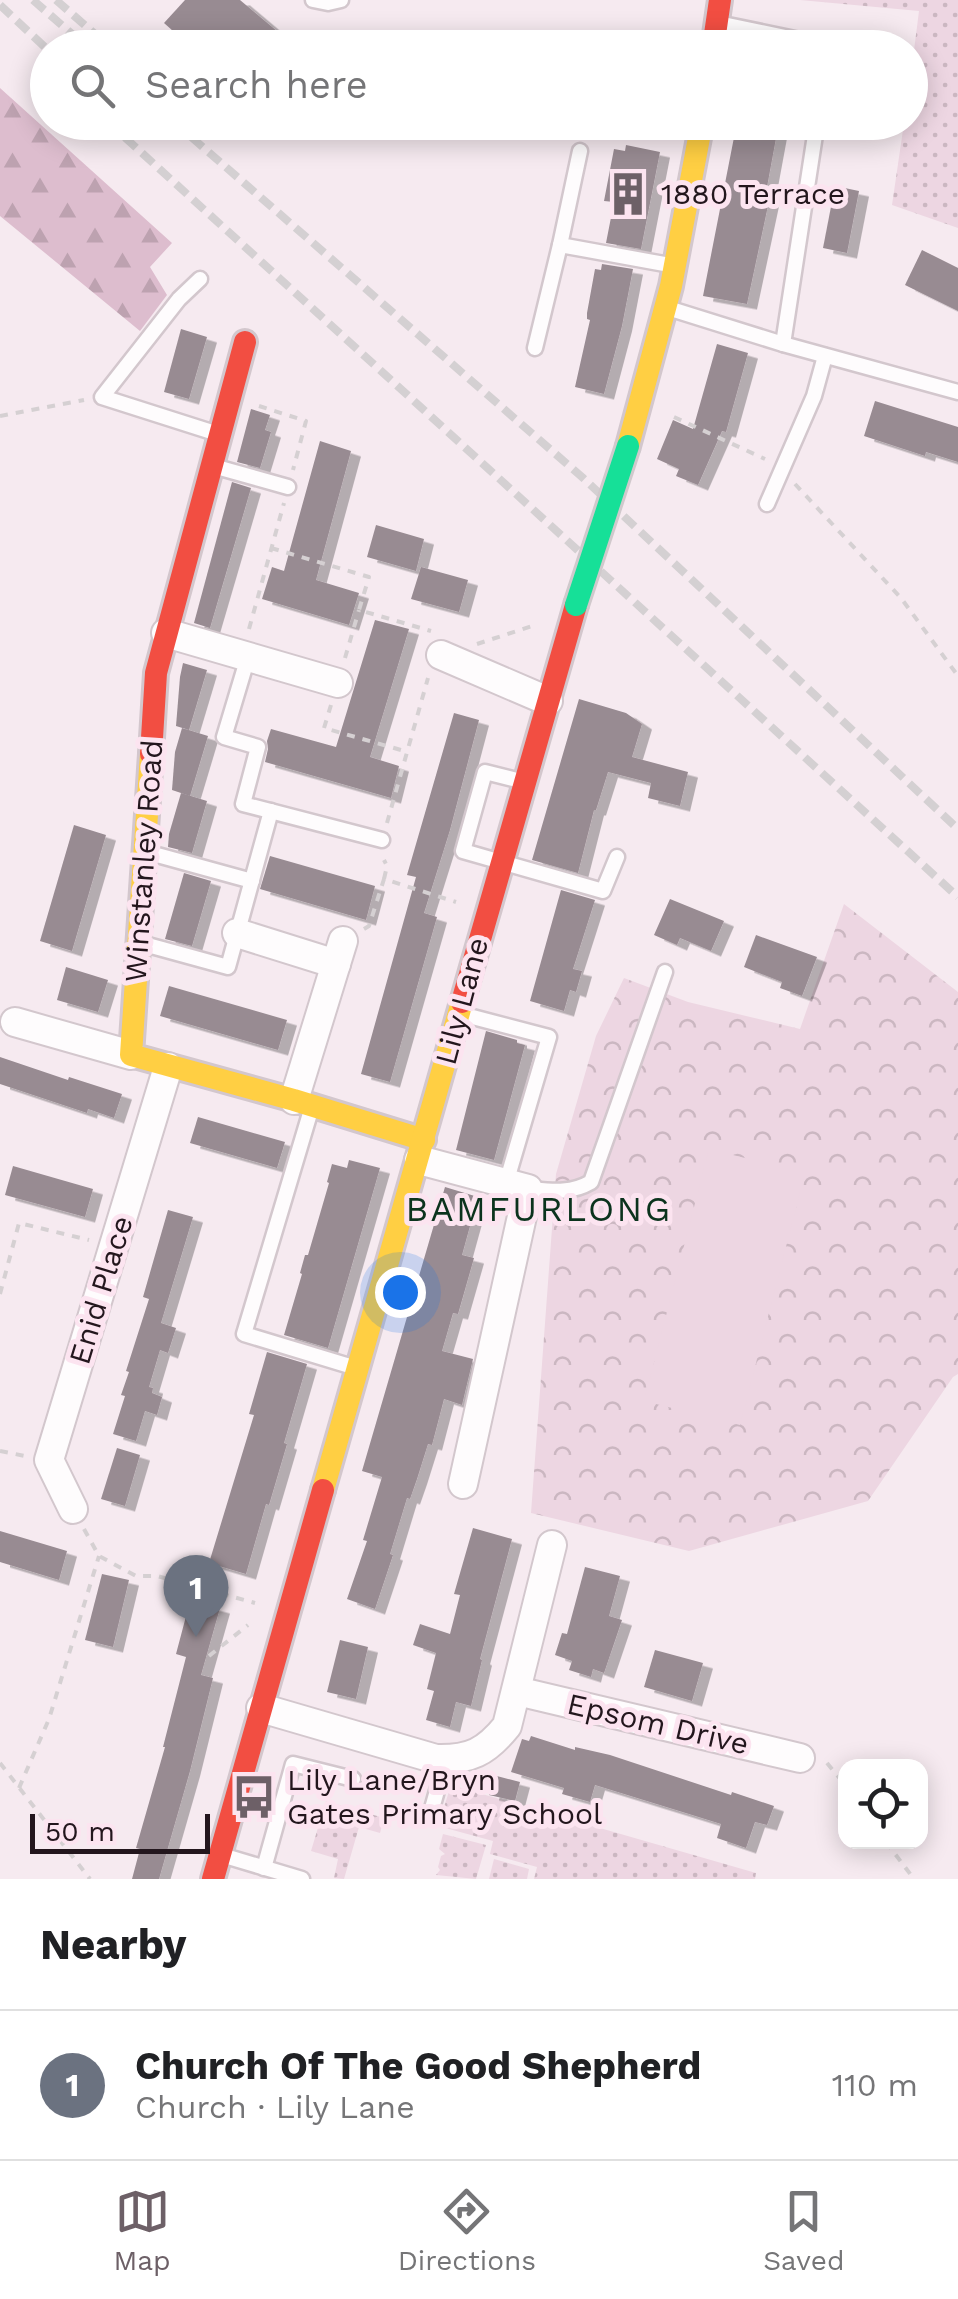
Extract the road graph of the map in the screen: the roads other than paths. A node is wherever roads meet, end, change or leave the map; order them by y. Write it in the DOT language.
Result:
graph roads {
  1 [pos="312,0"];
  2 [pos="341,0"];
  3 [pos="718,11"];
  4 [pos="772,30"];
  5 [pos="700,140"];
  6 [pos="814,140"];
  7 [pos="580,151"];
  8 [pos="560,245"];
  9 [pos="676,266"];
  10 [pos="200,278"];
  11 [pos="667,308"];
  12 [pos="246,342"];
  13 [pos="783,344"];
  14 [pos="535,348"];
  15 [pos="825,356"];
  16 [pos="958,392"];
  17 [pos="221,434"];
  18 [pos="212,466"];
  19 [pos="288,487"];
  20 [pos="766,504"];
  21 [pos="166,633"];
  22 [pos="441,655"];
  23 [pos="245,656"];
  24 [pos="338,682"];
  25 [pos="548,701"];
  26 [pos="524,782"];
  27 [pos="270,811"];
  28 [pos="382,840"];
  29 [pos="145,851"];
  30 [pos="617,857"];
  31 [pos="501,861"];
  32 [pos="252,881"];
  33 [pos="237,933"];
  34 [pos="139,942"];
  35 [pos="665,972"];
  36 [pos="459,1013"];
  37 [pos="14,1022"];
  38 [pos="132,1054"];
  39 [pos="168,1067"];
  40 [pos="303,1102"];
  41 [pos="421,1150"];
  42 [pos="517,1186"];
  43 [pos="359,1369"];
  44 [pos="462,1484"];
  45 [pos="73,1509"];
  46 [pos="552,1545"];
  47 [pos="516,1690"];
  48 [pos="261,1708"];
  49 [pos="800,1758"];
  50 [pos="446,1760"];
  51 [pos="354,1779"];
  52 [pos="431,1812"];
  53 [pos="220,1854"];
  54 [pos="264,1868"];
  55 [pos="213,1879"];
  56 [pos="302,1879"];
  1 -- 2 [label="lane"];
  3 -- 4 [label="lane"];
  5 -- 9 [label="main road, Lily Lane"];
  6 -- 13 [label="lane"];
  7 -- 8 [label="lane"];
  8 -- 9 [label="lane"];
  8 -- 14 [label="lane"];
  9 -- 11 [label="main road, Lily Lane"];
  10 -- 17 [label="lane"];
  11 -- 13 [label="lane"];
  11 -- 25 [label="main road, Lily Lane, bridge"];
  12 -- 17 [label="main road, Winstanley Road"];
  13 -- 15 [label="lane"];
  15 -- 16 [label="lane"];
  15 -- 20 [label="lane"];
  17 -- 18 [label="main road, Winstanley Road"];
  18 -- 19 [label="lane"];
  18 -- 21 [label="main road, Winstanley Road"];
  21 -- 23 [label="street"];
  21 -- 29 [label="main road, Winstanley Road"];
  22 -- 25 [label="street"];
  23 -- 24 [label="street"];
  23 -- 27 [label="lane"];
  25 -- 26 [label="main road, Lily Lane"];
  26 -- 31 [label="main road, Lily Lane"];
  26 -- 31 [label="lane"];
  27 -- 28 [label="lane"];
  27 -- 32 [label="lane"];
  29 -- 32 [label="lane"];
  29 -- 34 [label="main road, Winstanley Road"];
  30 -- 31 [label="lane"];
  31 -- 36 [label="main road, Lily Lane"];
  32 -- 33 [label="lane"];
  33 -- 34 [label="lane"];
  33 -- 40 [label="street"];
  34 -- 38 [label="main road, Winstanley Road"];
  35 -- 42 [label="lane"];
  36 -- 41 [label="main road, Lily Lane"];
  36 -- 42 [label="lane"];
  37 -- 38 [label="street"];
  38 -- 39 [label="main road"];
  39 -- 40 [label="main road"];
  39 -- 45 [label="street, Enid Place"];
  40 -- 41 [label="main road"];
  40 -- 43 [label="lane"];
  41 -- 42 [label="street"];
  41 -- 43 [label="main road, Lily Lane"];
  42 -- 44 [label="street"];
  43 -- 48 [label="main road, Lily Lane"];
  46 -- 47 [label="street"];
  47 -- 49 [label="street, Epsom Drive"];
  47 -- 50 [label="street"];
  48 -- 50 [label="street"];
  48 -- 53 [label="main road, Lily Lane"];
  50 -- 52 [label="lane"];
  51 -- 54 [label="lane"];
  53 -- 54 [label="lane"];
  53 -- 55 [label="main road, Lily Lane"];
  54 -- 56 [label="lane"];
}
